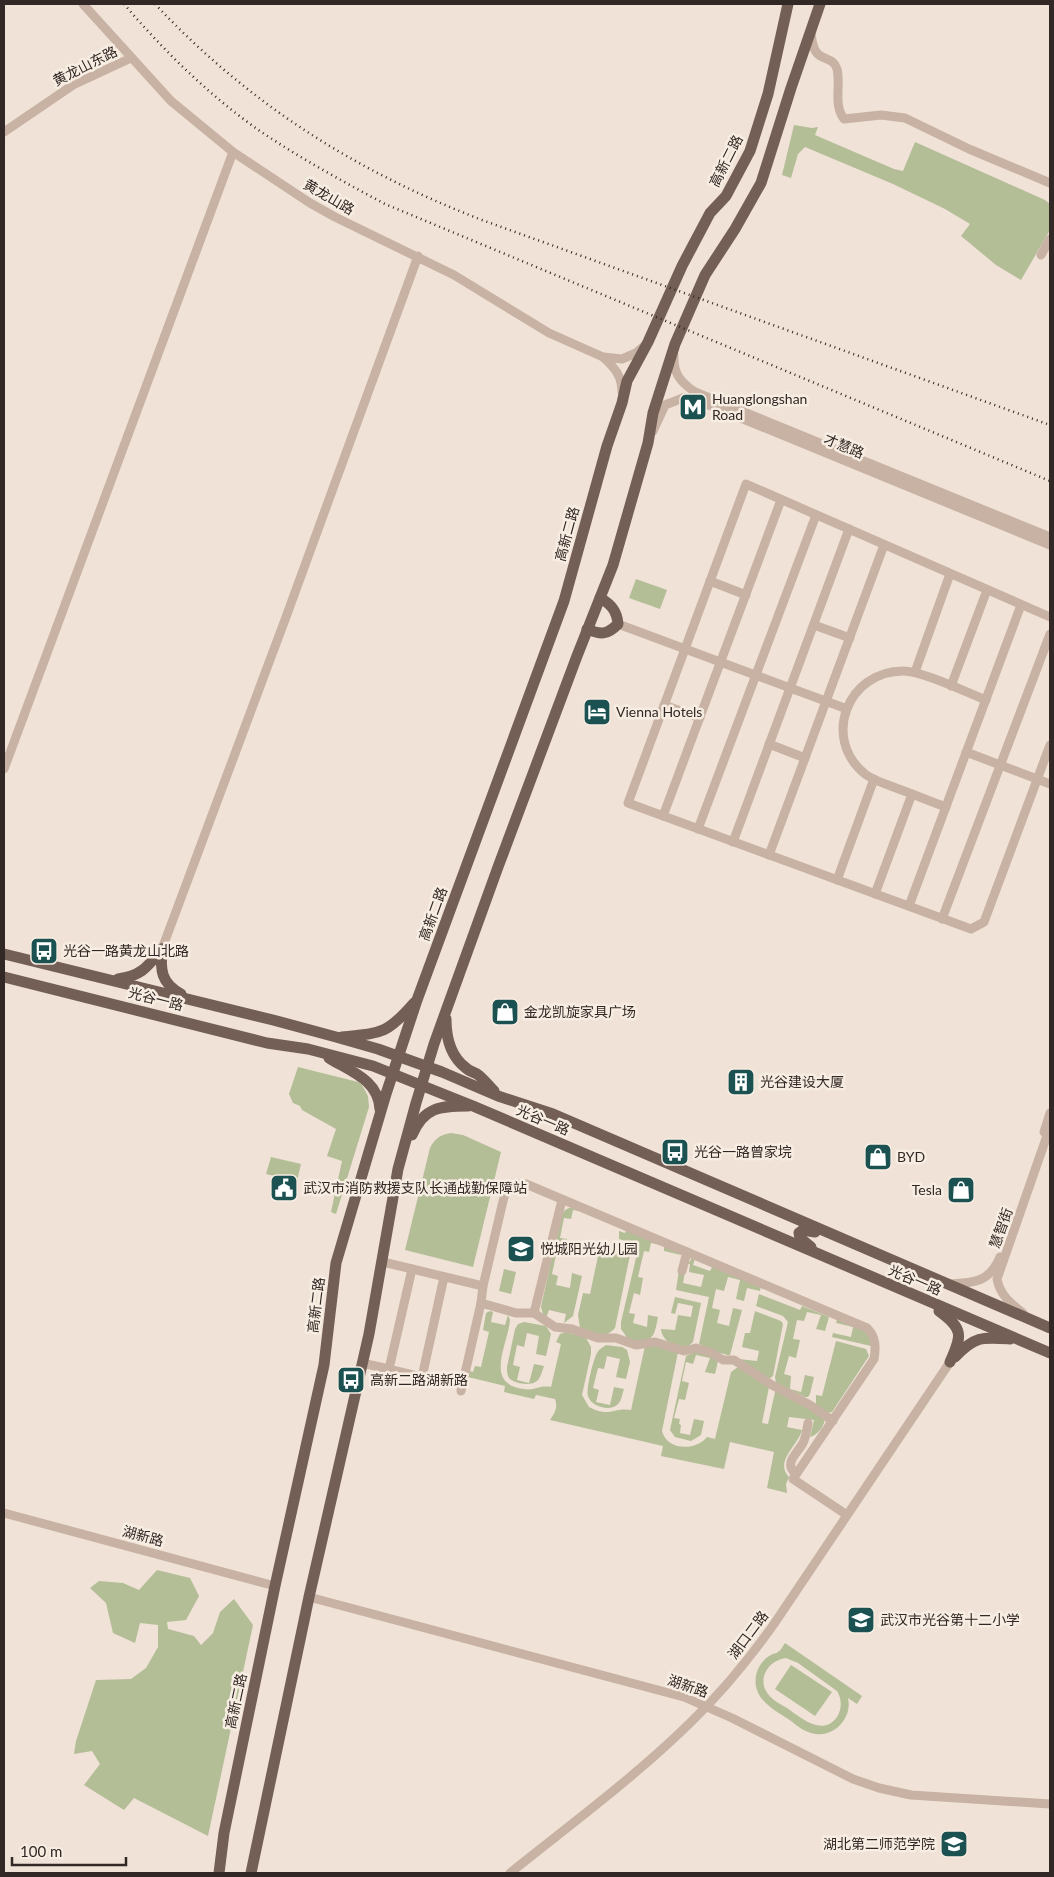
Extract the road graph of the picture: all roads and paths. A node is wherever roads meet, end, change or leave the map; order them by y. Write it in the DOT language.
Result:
graph roads {
  1 [pos="83,4"];
  2 [pos="788,4"];
  3 [pos="820,4"];
  4 [pos="810,31"];
  5 [pos="131,58"];
  6 [pos="4,132"];
  7 [pos="233,152"];
  8 [pos="1050,183"];
  9 [pos="1050,239"];
  10 [pos="1041,255"];
  11 [pos="418,256"];
  12 [pos="648,342"];
  13 [pos="675,344"];
  14 [pos="602,357"];
  15 [pos="622,403"];
  16 [pos="648,443"];
  17 [pos="781,500"];
  18 [pos="816,515"];
  19 [pos="849,529"];
  20 [pos="1050,537"];
  21 [pos="884,545"];
  22 [pos="1050,546"];
  23 [pos="950,574"];
  24 [pos="710,581"];
  25 [pos="988,590"];
  26 [pos="746,595"];
  27 [pos="600,598"];
  28 [pos="1021,604"];
  29 [pos="1050,617"];
  30 [pos="618,624"];
  31 [pos="814,624"];
  32 [pos="587,629"];
  33 [pos="1050,634"];
  34 [pos="850,638"];
  35 [pos="685,649"];
  36 [pos="720,662"];
  37 [pos="915,672"];
  38 [pos="756,675"];
  39 [pos="951,686"];
  40 [pos="790,688"];
  41 [pos="986,700"];
  42 [pos="826,701"];
  43 [pos="664,705"];
  44 [pos="847,709"];
  45 [pos="700,718"];
  46 [pos="769,744"];
  47 [pos="1050,745"];
  48 [pos="966,752"];
  49 [pos="805,758"];
  50 [pos="1000,765"];
  51 [pos="4,769"];
  52 [pos="874,779"];
  53 [pos="1037,779"];
  54 [pos="1050,784"];
  55 [pos="912,794"];
  56 [pos="946,807"];
  57 [pos="663,816"];
  58 [pos="698,829"];
  59 [pos="733,842"];
  60 [pos="769,855"];
  61 [pos="837,880"];
  62 [pos="875,894"];
  63 [pos="909,906"];
  64 [pos="942,919"];
  65 [pos="162,949"];
  66 [pos="4,954"];
  67 [pos="4,977"];
  68 [pos="112,980"];
  69 [pos="192,1000"];
  70 [pos="417,1000"];
  71 [pos="447,1011"];
  72 [pos="336,1037"];
  73 [pos="319,1052"];
  74 [pos="399,1057"];
  75 [pos="427,1067"];
  76 [pos="393,1074"];
  77 [pos="421,1085"];
  78 [pos="498,1096"];
  79 [pos="473,1106"];
  80 [pos="1050,1113"];
  81 [pos="381,1114"];
  82 [pos="1050,1127"];
  83 [pos="398,1169"];
  84 [pos="562,1200"];
  85 [pos="834,1236"];
  86 [pos="687,1252"];
  87 [pos="826,1258"];
  88 [pos="383,1262"];
  89 [pos="412,1269"];
  90 [pos="682,1271"];
  91 [pos="444,1277"];
  92 [pos="946,1284"];
  93 [pos="483,1286"];
  94 [pos="919,1298"];
  95 [pos="481,1303"];
  96 [pos="534,1313"];
  97 [pos="1038,1323"];
  98 [pos="1050,1328"];
  99 [pos="1019,1339"];
  100 [pos="1050,1353"];
  101 [pos="950,1362"];
  102 [pos="362,1363"];
  103 [pos="388,1369"];
  104 [pos="460,1391"];
  105 [pos="833,1420"];
  106 [pos="808,1422"];
  107 [pos="796,1474"];
  108 [pos="4,1513"];
  109 [pos="847,1515"];
  110 [pos="275,1586"];
  111 [pos="309,1597"];
  112 [pos="706,1707"];
  113 [pos="1050,1804"];
  114 [pos="219,1873"];
  115 [pos="251,1873"];
  116 [pos="510,1873"];
  1 -- 5 [label="street, 黄龙山路"];
  2 -- 12 [label="main road, 高新二路"];
  3 -- 4 [label="main road"];
  4 -- 8 [label="street"];
  4 -- 13 [label="main road"];
  5 -- 6 [label="street, 黄龙山东路"];
  5 -- 7 [label="street, 黄龙山路"];
  7 -- 11 [label="street, 黄龙山路"];
  7 -- 51 [label="street"];
  9 -- 10 [label="street"];
  11 -- 14 [label="street, 黄龙山路"];
  11 -- 65 [label="street"];
  12 -- 14 [label="street, 黄龙山路"];
  12 -- 15 [label="main road, 高新二路"];
  13 -- 16 [label="main road"];
  13 -- 20 [label="street, 才慧路"];
  14 -- 15 [label="street, 黄龙山路"];
  15 -- 70 [label="main road, 高新二路"];
  16 -- 22 [label="street, 才慧路"];
  16 -- 27 [label="main road"];
  17 -- 18 [label="street"];
  17 -- 24 [label="street"];
  17 -- 26 [label="street"];
  18 -- 19 [label="street"];
  18 -- 38 [label="street"];
  19 -- 21 [label="street"];
  19 -- 31 [label="street"];
  21 -- 23 [label="street"];
  21 -- 34 [label="street"];
  23 -- 25 [label="street"];
  23 -- 37 [label="street"];
  24 -- 26 [label="street"];
  24 -- 35 [label="street"];
  25 -- 28 [label="street"];
  25 -- 39 [label="street"];
  26 -- 36 [label="street"];
  27 -- 30 [label="main road"];
  27 -- 32 [label="main road"];
  28 -- 29 [label="street"];
  28 -- 41 [label="street"];
  30 -- 32 [label="main road"];
  30 -- 35 [label="street"];
  31 -- 34 [label="street"];
  31 -- 40 [label="street"];
  32 -- 71 [label="main road"];
  33 -- 50 [label="street"];
  34 -- 42 [label="street"];
  35 -- 36 [label="street"];
  35 -- 43 [label="street"];
  36 -- 38 [label="street"];
  36 -- 45 [label="street"];
  37 -- 39 [label="street"];
  37 -- 44 [label="street"];
  38 -- 40 [label="street"];
  38 -- 58 [label="street"];
  39 -- 41 [label="street"];
  40 -- 42 [label="street"];
  40 -- 46 [label="street"];
  41 -- 48 [label="street"];
  42 -- 44 [label="street"];
  42 -- 49 [label="street"];
  43 -- 45 [label="street"];
  43 -- 57 [label="street"];
  44 -- 52 [label="street"];
  45 -- 57 [label="street"];
  46 -- 49 [label="street"];
  46 -- 59 [label="street"];
  47 -- 53 [label="street"];
  48 -- 50 [label="street"];
  48 -- 56 [label="street"];
  49 -- 60 [label="street"];
  50 -- 53 [label="street"];
  50 -- 64 [label="street"];
  52 -- 55 [label="street"];
  52 -- 61 [label="street"];
  53 -- 54 [label="street"];
  53 -- 64 [label="street"];
  55 -- 56 [label="street"];
  55 -- 62 [label="street"];
  56 -- 63 [label="street"];
  57 -- 58 [label="street"];
  58 -- 59 [label="street"];
  59 -- 60 [label="street"];
  60 -- 61 [label="street"];
  61 -- 62 [label="street"];
  62 -- 63 [label="street"];
  63 -- 64 [label="street"];
  65 -- 68 [label="main road"];
  65 -- 69 [label="main road"];
  66 -- 68 [label="main road, 光谷一路"];
  67 -- 73 [label="main road, 光谷一路"];
  68 -- 69 [label="main road, 光谷一路"];
  69 -- 72 [label="main road, 光谷一路"];
  70 -- 72 [label="main road"];
  70 -- 74 [label="main road, 高新二路"];
  71 -- 75 [label="main road"];
  71 -- 78 [label="main road"];
  72 -- 74 [label="main road, 光谷一路"];
  73 -- 76 [label="main road, 光谷一路"];
  73 -- 81 [label="main road"];
  74 -- 75 [label="main road, 光谷一路"];
  74 -- 76 [label="main road, 高新二路"];
  75 -- 77 [label="main road"];
  75 -- 78 [label="main road, 光谷一路"];
  76 -- 77 [label="main road, 光谷一路"];
  76 -- 81 [label="main road, 高新二路"];
  77 -- 79 [label="main road, 光谷一路"];
  77 -- 83 [label="main road"];
  78 -- 85 [label="main road, 光谷一路"];
  79 -- 83 [label="main road"];
  79 -- 87 [label="main road, 光谷一路"];
  80 -- 92 [label="street, 慧智街"];
  81 -- 110 [label="main road, 高新二路"];
  82 -- 97 [label="street, 慧智街"];
  83 -- 88 [label="main road"];
  84 -- 86 [label="street"];
  84 -- 93 [label="street"];
  84 -- 96 [label="street"];
  85 -- 87 [label="main road"];
  85 -- 92 [label="main road, 光谷一路"];
  86 -- 90 [label="street"];
  86 -- 105 [label="street"];
  87 -- 94 [label="main road, 光谷一路"];
  88 -- 89 [label="street"];
  88 -- 102 [label="main road"];
  89 -- 91 [label="street"];
  89 -- 103 [label="street"];
  91 -- 93 [label="street"];
  91 -- 103 [label="street"];
  92 -- 97 [label="main road, 光谷一路"];
  93 -- 95 [label="street"];
  94 -- 99 [label="main road, 光谷一路"];
  94 -- 101 [label="main road"];
  95 -- 96 [label="street"];
  95 -- 104 [label="street"];
  96 -- 105 [label="street"];
  97 -- 98 [label="main road, 光谷一路"];
  99 -- 100 [label="main road, 光谷一路"];
  99 -- 101 [label="main road"];
  101 -- 109 [label="street, 湖口二路"];
  102 -- 103 [label="street"];
  102 -- 111 [label="main road"];
  105 -- 107 [label="street"];
  106 -- 107 [label="street"];
  107 -- 109 [label="street"];
  108 -- 110 [label="street, 湖新路"];
  109 -- 112 [label="street, 湖口二路"];
  110 -- 114 [label="main road, 高新二路"];
  111 -- 112 [label="street, 湖新路"];
  111 -- 115 [label="main road"];
  112 -- 113 [label="street, 湖新路"];
  112 -- 116 [label="street, 湖口二路"];
}
